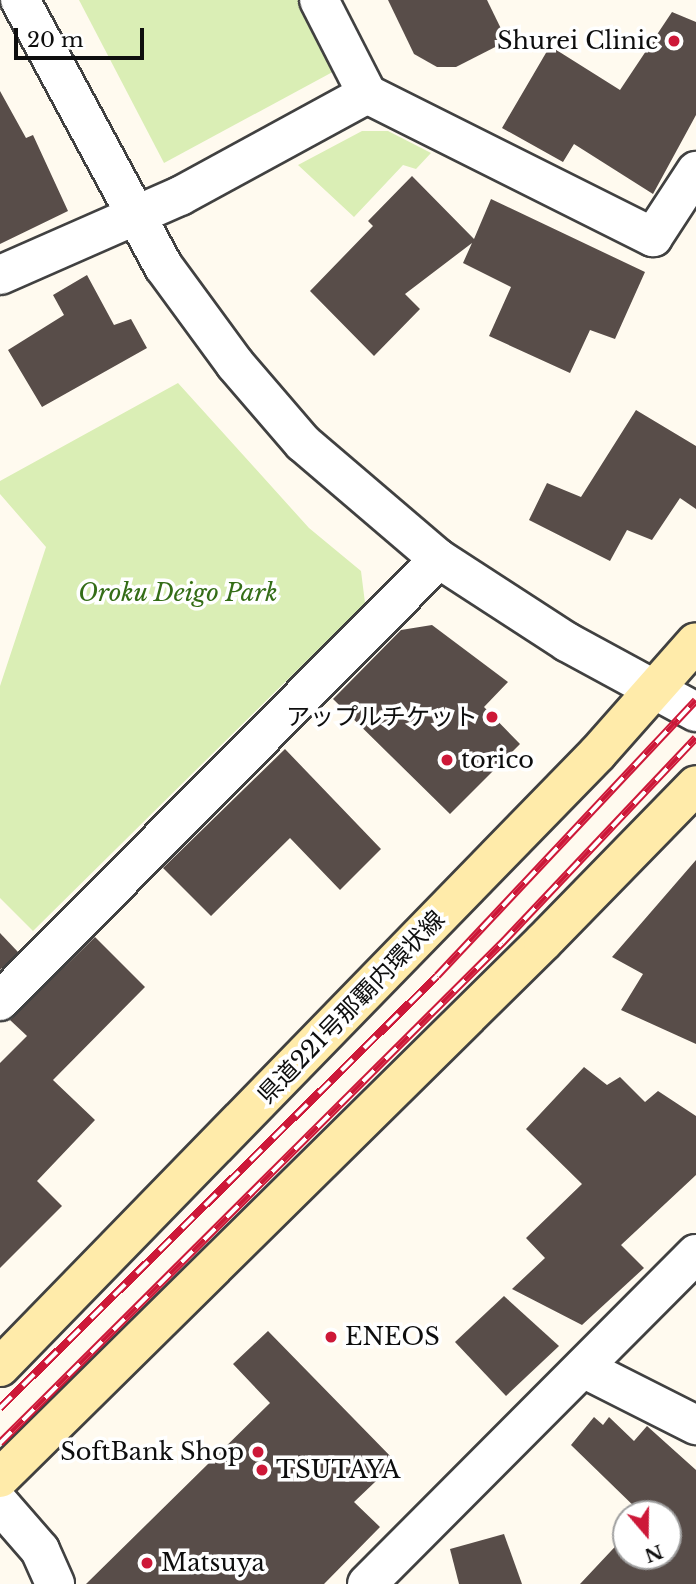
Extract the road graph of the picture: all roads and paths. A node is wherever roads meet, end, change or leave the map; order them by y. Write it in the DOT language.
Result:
graph roads {
  1 [pos="20,0"];
  2 [pos="319,0"];
  3 [pos="368,94"];
  4 [pos="696,172"];
  5 [pos="136,218"];
  6 [pos="0,275"];
  7 [pos="439,559"];
  8 [pos="696,642"];
  9 [pos="654,690"];
  10 [pos="696,712"];
  11 [pos="696,785"];
  12 [pos="0,1000"];
  13 [pos="696,1254"];
  14 [pos="0,1367"];
  15 [pos="583,1368"];
  16 [pos="696,1425"];
  17 [pos="0,1478"];
  18 [pos="0,1504"];
  19 [pos="55,1584"];
  20 [pos="367,1584"];
  1 -- 5 [label="street"];
  2 -- 3 [label="street"];
  3 -- 4 [label="street"];
  3 -- 5 [label="street"];
  5 -- 6 [label="street"];
  5 -- 7 [label="street"];
  7 -- 9 [label="street"];
  7 -- 12 [label="street"];
  8 -- 9 [label="main road, 県道221号那覇内環状線"];
  9 -- 10 [label="street"];
  9 -- 14 [label="main road, 県道221号那覇内環状線"];
  11 -- 17 [label="main road"];
  13 -- 15 [label="street"];
  15 -- 16 [label="street"];
  15 -- 20 [label="street"];
  18 -- 19 [label="street"];
}
